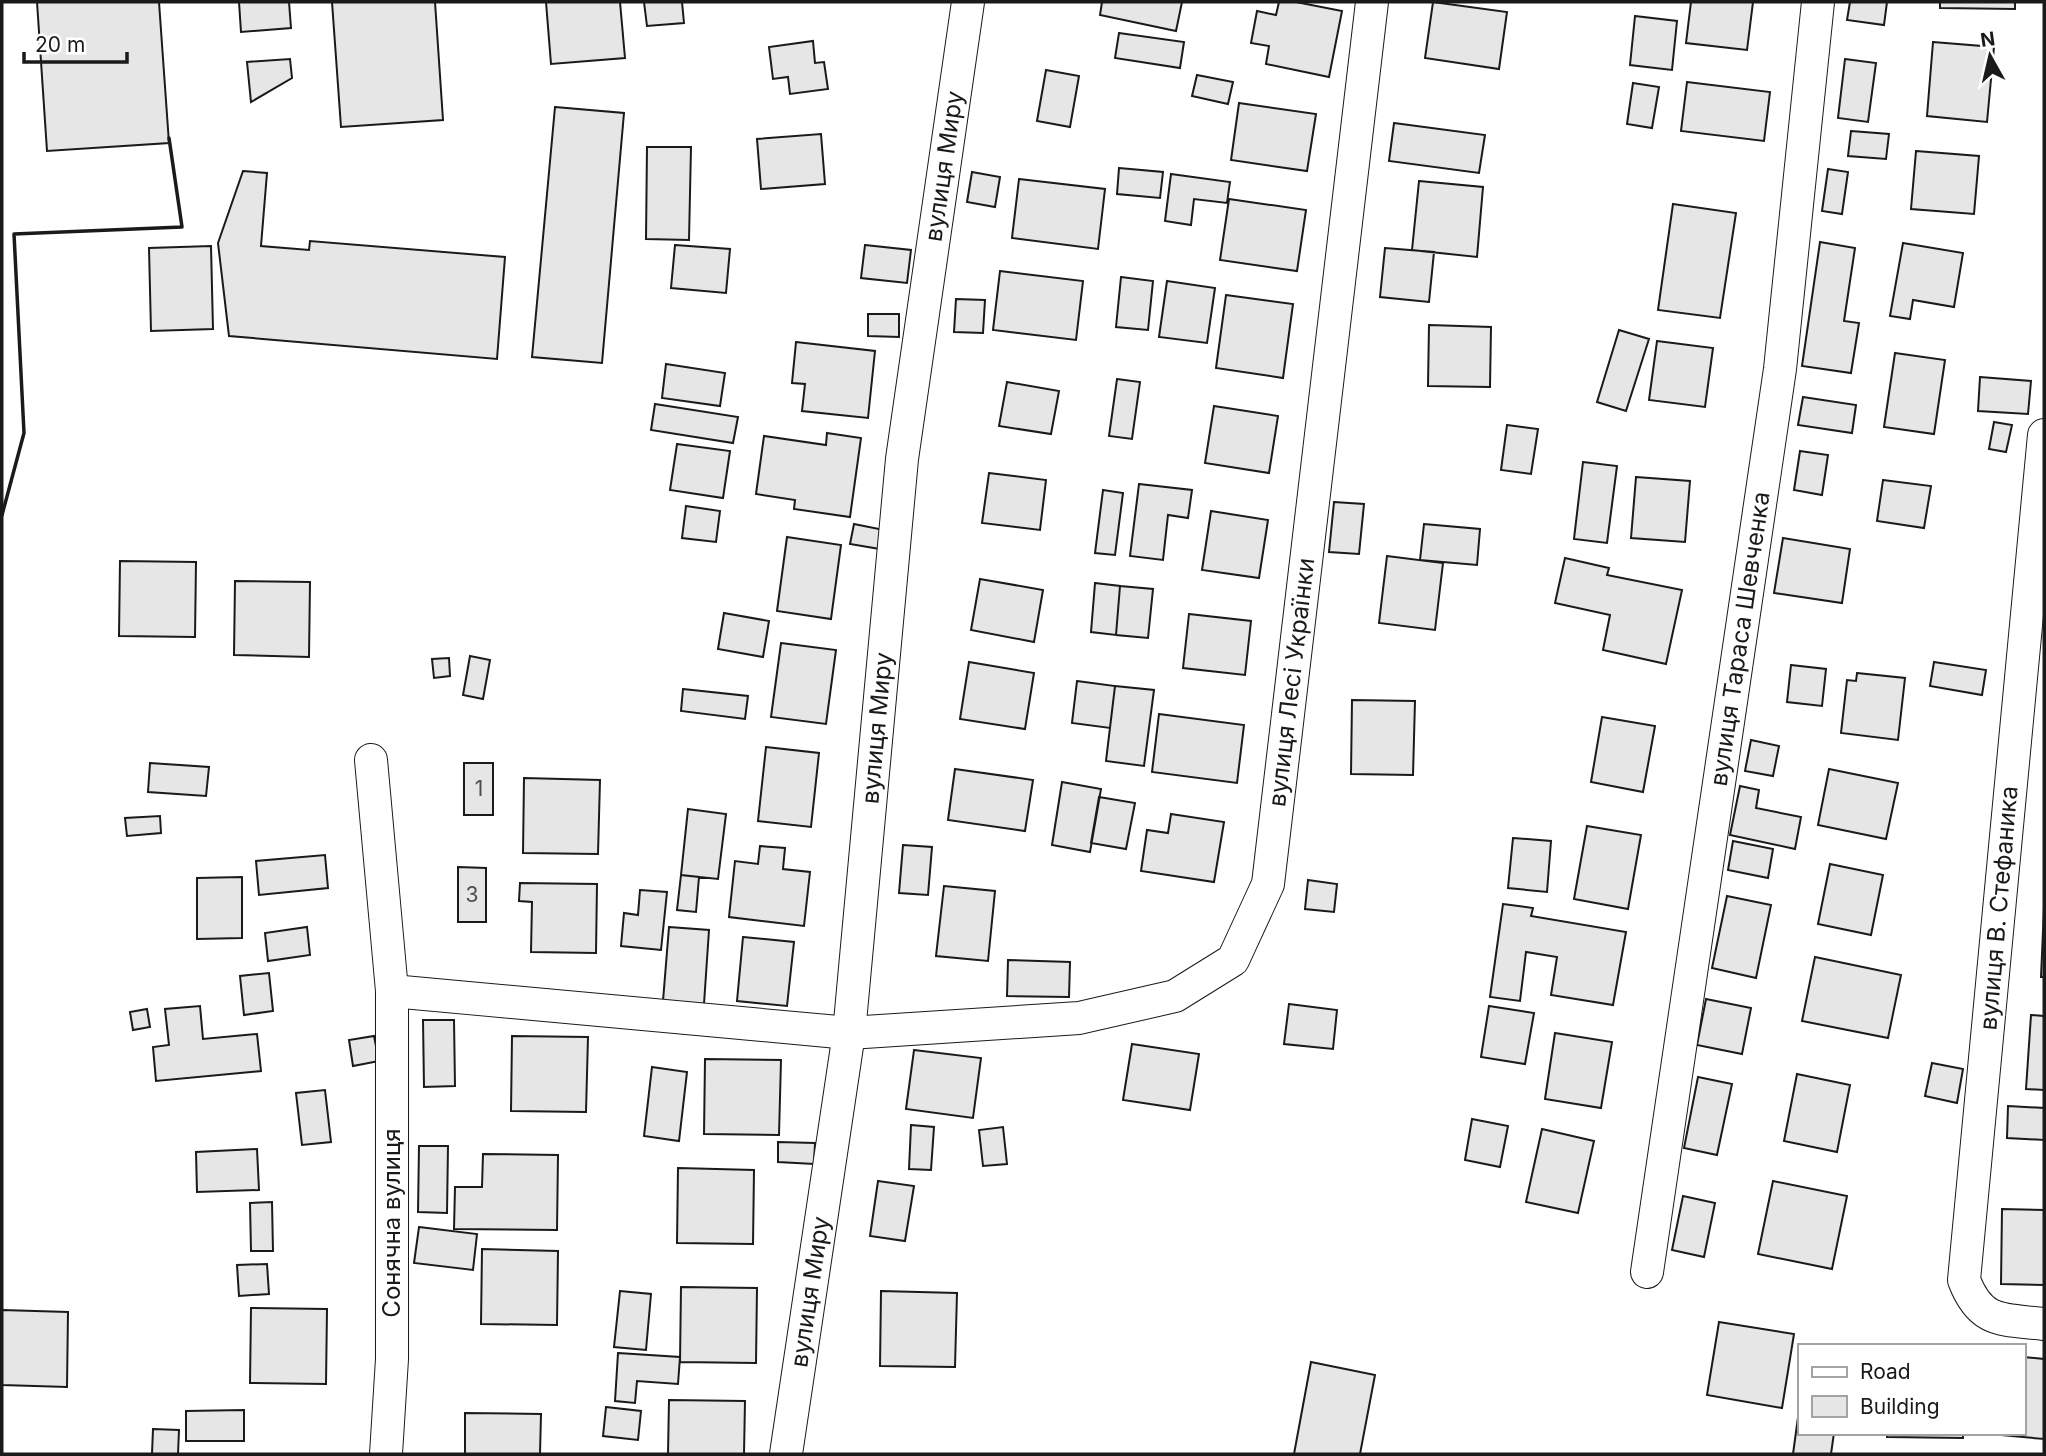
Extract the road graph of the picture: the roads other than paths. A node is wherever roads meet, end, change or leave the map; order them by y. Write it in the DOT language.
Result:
graph roads {
  1 [pos="968,2"];
  2 [pos="1372,2"];
  3 [pos="1818,2"];
  4 [pos="2044,435"];
  5 [pos="371,760"];
  6 [pos="393,991"];
  7 [pos="849,1033"];
  8 [pos="1647,1272"];
  9 [pos="2044,1324"];
  10 [pos="386,1454"];
  11 [pos="786,1454"];
  1 -- 7 [label="street, вулиця Миру"];
  2 -- 7 [label="street, вулиця Лесі Українки"];
  3 -- 8 [label="street, вулиця Тараса Шевченка"];
  4 -- 9 [label="street, вулиця В. Стефаника"];
  5 -- 6 [label="street, Сонячна вулиця"];
  6 -- 7 [label="street"];
  6 -- 10 [label="street, Сонячна вулиця"];
  7 -- 11 [label="street, вулиця Миру"];
}
